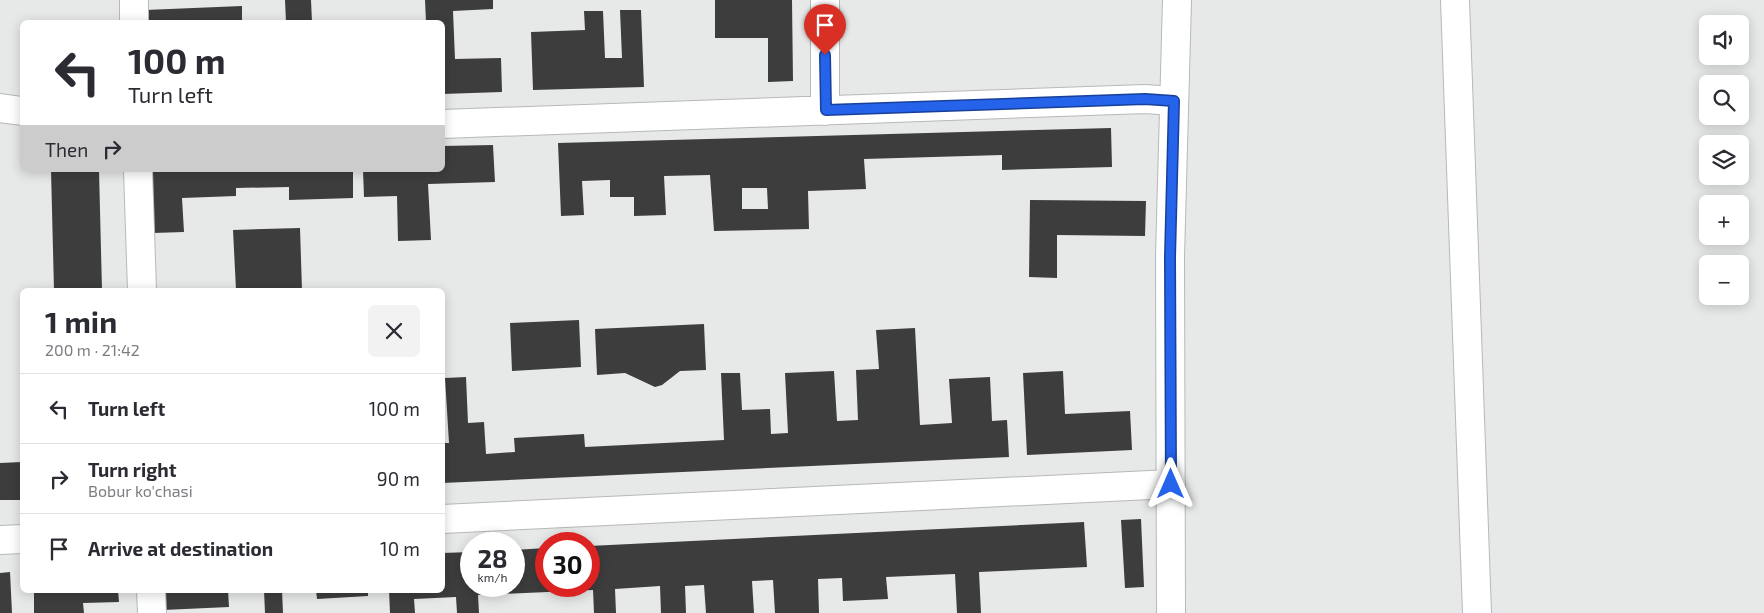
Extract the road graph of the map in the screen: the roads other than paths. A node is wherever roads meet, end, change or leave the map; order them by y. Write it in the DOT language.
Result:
graph roads {
  1 [pos="134,0"];
  2 [pos="824,0"];
  3 [pos="1177,0"];
  4 [pos="1455,0"];
  5 [pos="134,20"];
  6 [pos="1174,101"];
  7 [pos="0,108"];
  8 [pos="826,110"];
  9 [pos="20,111"];
  10 [pos="445,124"];
  11 [pos="138,172"];
  12 [pos="142,288"];
  13 [pos="1171,484"];
  14 [pos="445,519"];
  15 [pos="20,539"];
  16 [pos="0,540"];
  17 [pos="151,593"];
  18 [pos="152,613"];
  19 [pos="1171,613"];
  20 [pos="1477,613"];
  1 -- 5 [label="street"];
  2 -- 8 [label="street"];
  3 -- 6 [label="street"];
  4 -- 20 [label="street"];
  6 -- 8 [label="street"];
  6 -- 13 [label="street"];
  7 -- 9 [label="street"];
  8 -- 10 [label="street"];
  11 -- 12 [label="street"];
  13 -- 14 [label="street"];
  13 -- 19 [label="street"];
  15 -- 16 [label="street"];
  17 -- 18 [label="street"];
}
